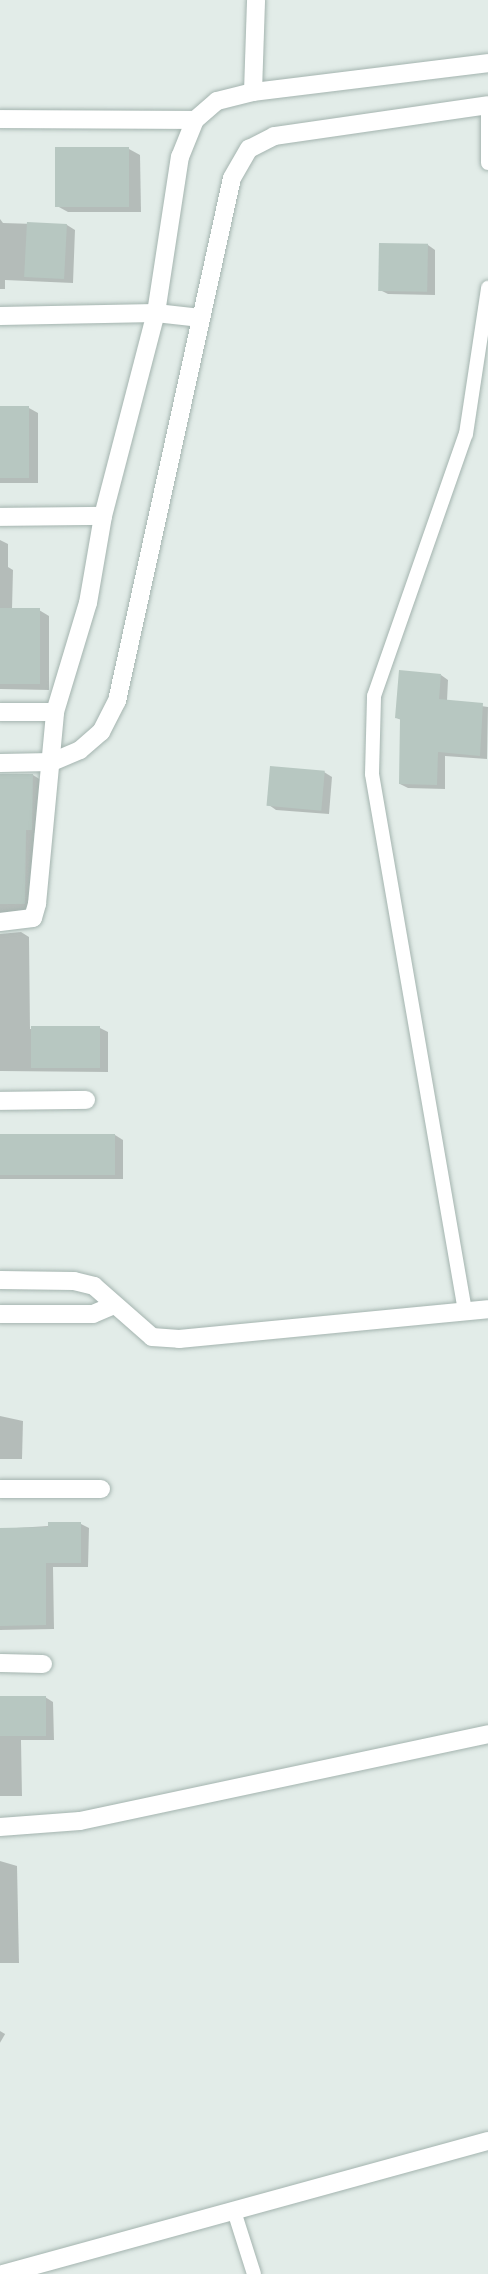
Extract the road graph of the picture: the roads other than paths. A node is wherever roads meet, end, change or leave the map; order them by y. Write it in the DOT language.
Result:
graph roads {
  1 [pos="256,0"];
  2 [pos="488,63"];
  3 [pos="253,92"];
  4 [pos="488,105"];
  5 [pos="0,119"];
  6 [pos="195,120"];
  7 [pos="488,163"];
  8 [pos="488,288"];
  9 [pos="156,313"];
  10 [pos="0,316"];
  11 [pos="201,318"];
  12 [pos="103,516"];
  13 [pos="0,517"];
  14 [pos="0,712"];
  15 [pos="55,712"];
  16 [pos="52,762"];
  17 [pos="0,763"];
  18 [pos="0,922"];
  19 [pos="86,1100"];
  20 [pos="0,1101"];
  21 [pos="0,1280"];
  22 [pos="112,1306"];
  23 [pos="488,1309"];
  24 [pos="465,1311"];
  25 [pos="0,1314"];
  26 [pos="0,1489"];
  27 [pos="101,1489"];
  28 [pos="0,1663"];
  29 [pos="44,1664"];
  30 [pos="488,1734"];
  31 [pos="0,1827"];
  32 [pos="488,2141"];
  33 [pos="234,2211"];
  34 [pos="3,2274"];
  35 [pos="254,2274"];
  1 -- 3 [label="street"];
  2 -- 3 [label="street"];
  3 -- 6 [label="street"];
  4 -- 7 [label="lane"];
  4 -- 11 [label="street"];
  5 -- 6 [label="street"];
  6 -- 9 [label="street"];
  8 -- 24 [label="lane"];
  9 -- 10 [label="street"];
  9 -- 11 [label="street"];
  9 -- 12 [label="street"];
  11 -- 16 [label="street"];
  12 -- 13 [label="street"];
  12 -- 15 [label="street"];
  14 -- 15 [label="street"];
  15 -- 16 [label="street"];
  16 -- 17 [label="street"];
  16 -- 18 [label="street"];
  19 -- 20 [label="street"];
  21 -- 22 [label="street"];
  22 -- 24 [label="street"];
  22 -- 25 [label="street"];
  23 -- 24 [label="street"];
  26 -- 27 [label="street"];
  28 -- 29 [label="street"];
  30 -- 31 [label="street"];
  32 -- 33 [label="street"];
  33 -- 34 [label="street"];
  33 -- 35 [label="lane"];
}
